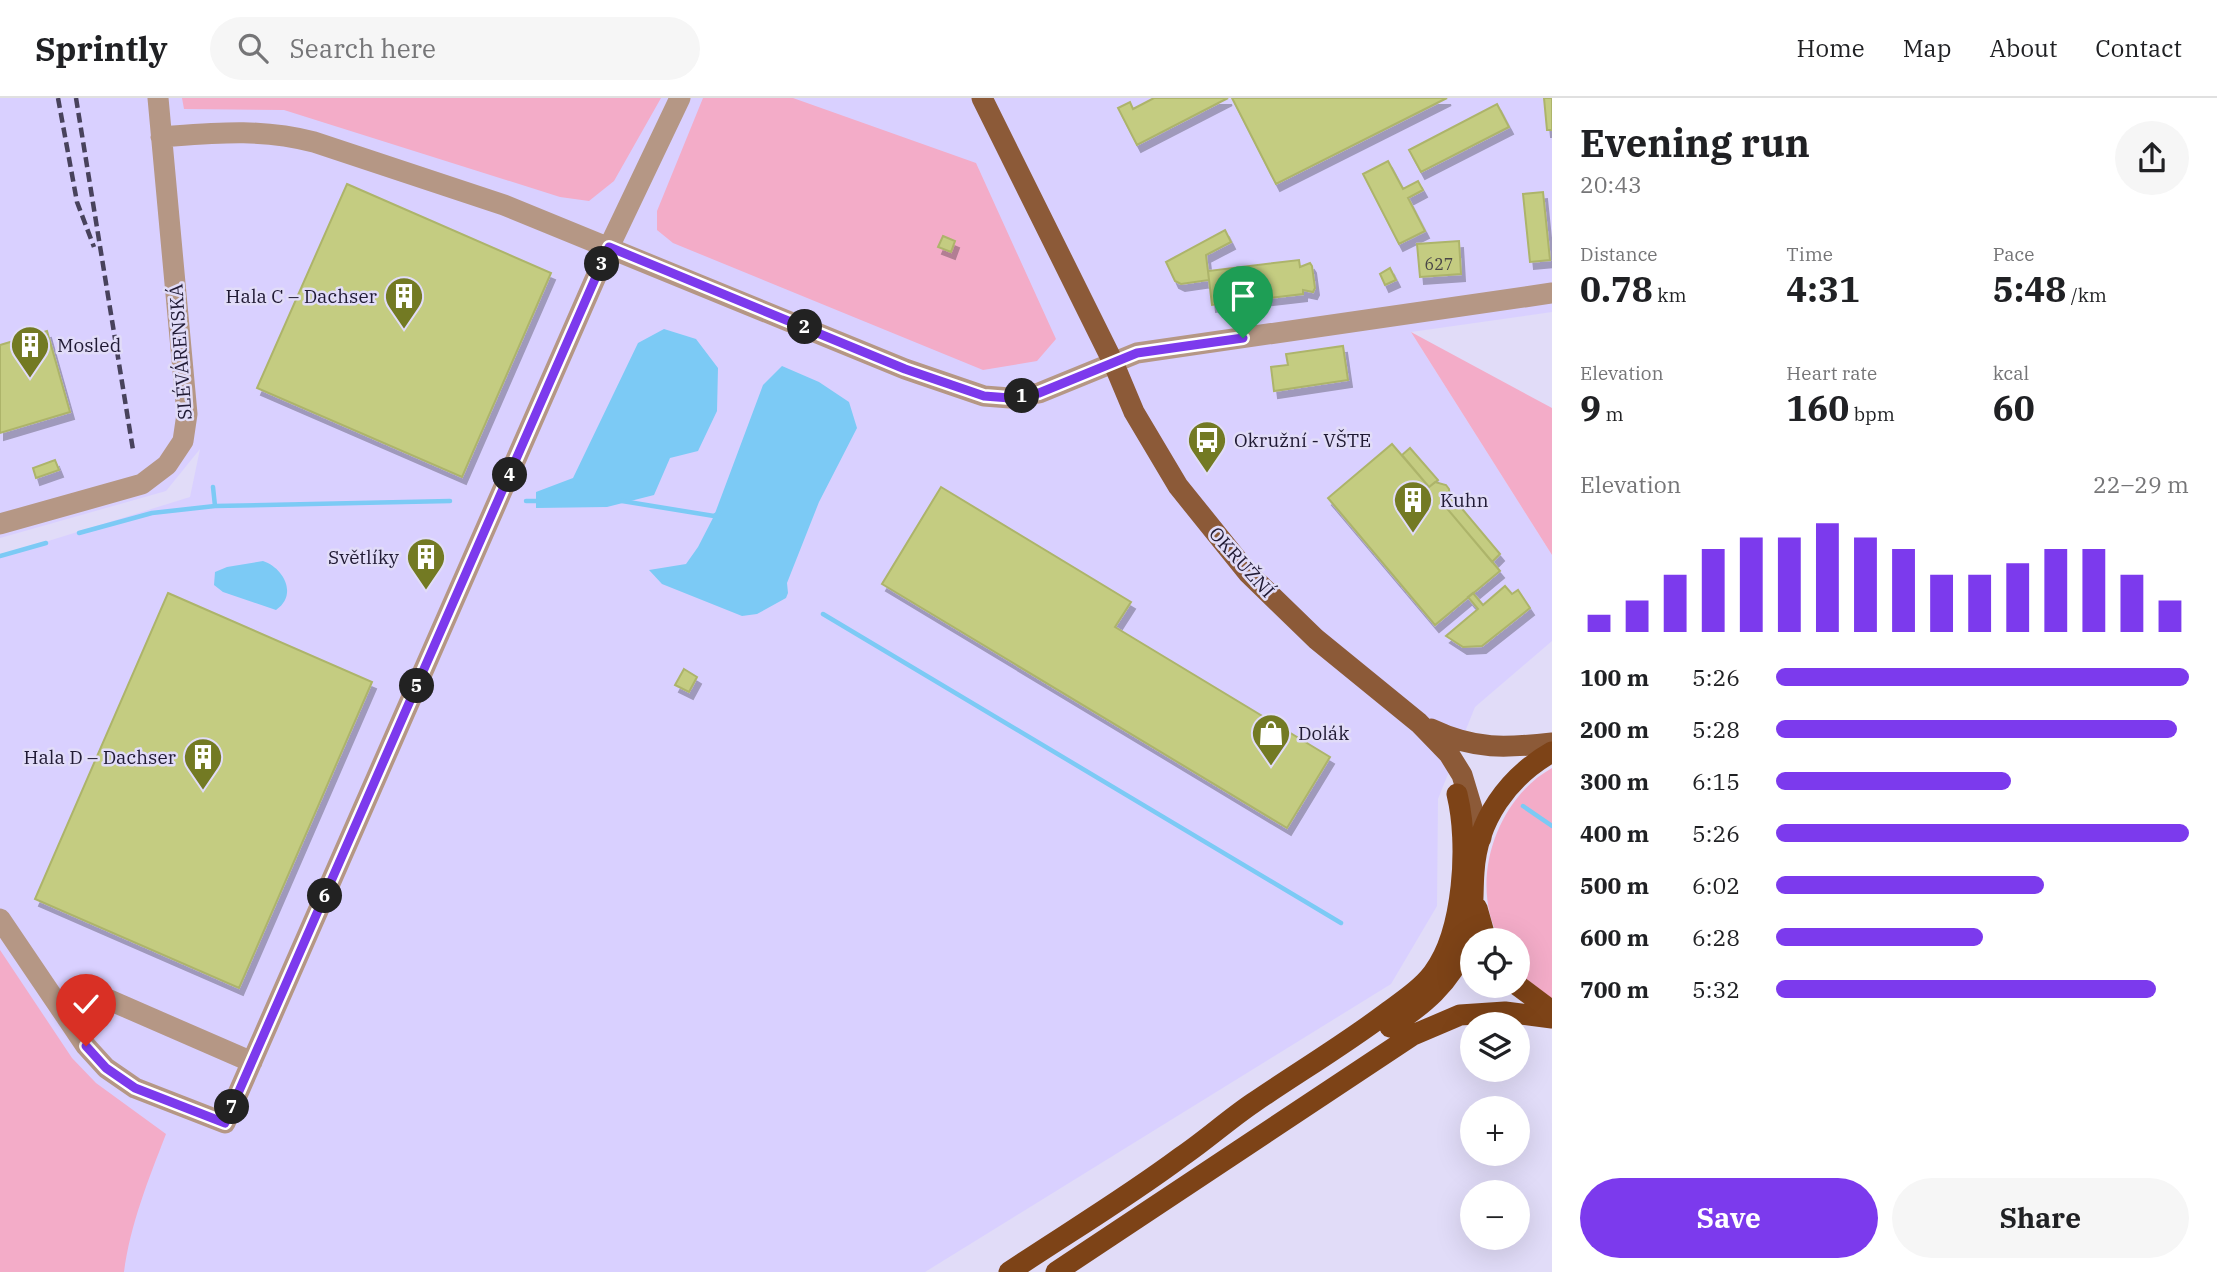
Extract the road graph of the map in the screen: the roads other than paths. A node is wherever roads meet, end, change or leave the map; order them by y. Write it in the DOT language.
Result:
graph roads {
  1 [pos="158,98"];
  2 [pos="680,98"];
  3 [pos="982,98"];
  4 [pos="161,137"];
  5 [pos="609,247"];
  6 [pos="1552,293"];
  7 [pos="1113,362"];
  8 [pos="0,524"];
  9 [pos="1370,685"];
  10 [pos="1419,723"];
  11 [pos="1552,743"];
  12 [pos="1552,752"];
  13 [pos="1457,794"];
  14 [pos="1482,838"];
  15 [pos="1475,899"];
  16 [pos="0,919"];
  17 [pos="1481,928"];
  18 [pos="1530,997"];
  19 [pos="60,1008"];
  20 [pos="1552,1011"];
  21 [pos="1552,1018"];
  22 [pos="252,1062"];
  23 [pos="1181,1158"];
  24 [pos="1009,1272"];
  25 [pos="1056,1272"];
  1 -- 4 [label="street, SLÉVÁRENSKÁ"];
  2 -- 5 [label="street"];
  3 -- 7 [label="main road, OKRUŽNÍ"];
  4 -- 5 [label="street"];
  4 -- 8 [label="street, SLÉVÁRENSKÁ"];
  5 -- 7 [label="street"];
  5 -- 22 [label="street"];
  6 -- 7 [label="street"];
  7 -- 9 [label="main road, OKRUŽNÍ"];
  9 -- 10 [label="main road, OKRUŽNÍ"];
  9 -- 13 [label="main road"];
  10 -- 11 [label="main road, OKRUŽNÍ"];
  10 -- 14 [label="main road, OKRUŽNÍ"];
  12 -- 14 [label="highway"];
  13 -- 23 [label="highway"];
  14 -- 15 [label="highway"];
  15 -- 17 [label="highway"];
  15 -- 23 [label="highway"];
  16 -- 19 [label="street"];
  18 -- 20 [label="highway"];
  19 -- 22 [label="street"];
  19 -- 22 [label="street"];
  21 -- 25 [label="highway"];
  23 -- 24 [label="highway"];
}
